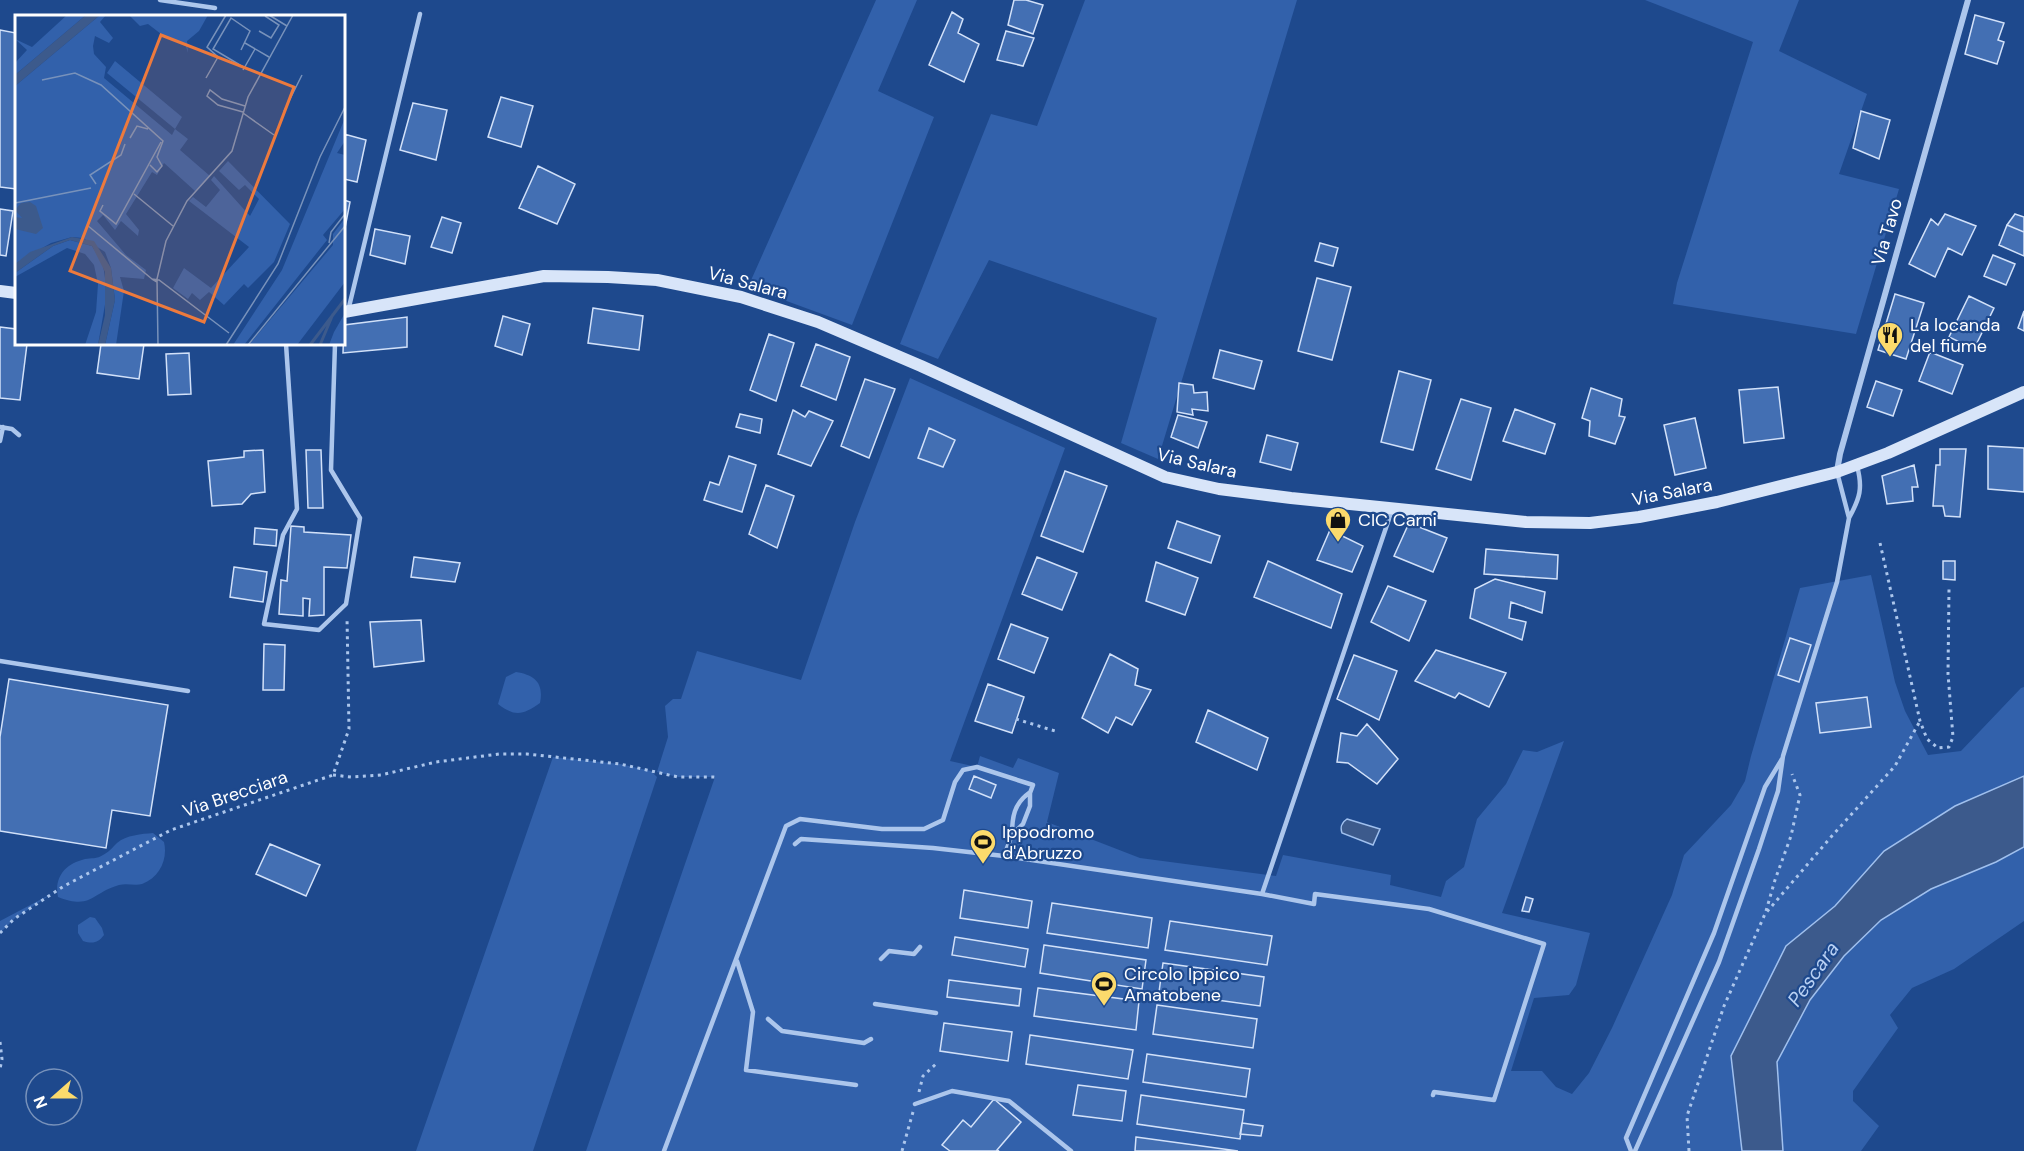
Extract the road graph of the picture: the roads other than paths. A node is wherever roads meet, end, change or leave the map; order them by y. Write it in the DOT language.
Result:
graph roads {
  1 [pos="160,0"];
  2 [pos="1968,0"];
  3 [pos="215,8"];
  4 [pos="420,14"];
  5 [pos="0,291"];
  6 [pos="15,293"];
  7 [pos="346,311"];
  8 [pos="286,345"];
  9 [pos="335,345"];
  10 [pos="2024,392"];
  11 [pos="1,427"];
  12 [pos="19,435"];
  13 [pos="0,441"];
  14 [pos="1857,465"];
  15 [pos="1837,472"];
  16 [pos="1392,507"];
  17 [pos="1850,518"];
  18 [pos="0,661"];
  19 [pos="188,691"];
  20 [pos="1783,756"];
  21 [pos="1030,793"];
  22 [pos="1012,835"];
  23 [pos="795,844"];
  24 [pos="1004,856"];
  25 [pos="1262,894"];
  26 [pos="920,947"];
  27 [pos="881,959"];
  28 [pos="736,961"];
  29 [pos="875,1004"];
  30 [pos="936,1013"];
  31 [pos="768,1019"];
  32 [pos="871,1039"];
  33 [pos="856,1085"];
  34 [pos="1433,1095"];
  35 [pos="915,1104"];
  36 [pos="664,1151"];
  37 [pos="1071,1151"];
  38 [pos="1633,1151"];
  1 -- 3 [label="lane"];
  2 -- 15 [label="street, Via Tavo"];
  4 -- 7 [label="lane"];
  5 -- 6 [label="street"];
  7 -- 16 [label="street, Via Salara"];
  8 -- 9 [label="lane"];
  10 -- 14 [label="street, Via Salara"];
  11 -- 12 [label="lane"];
  11 -- 13 [label="lane"];
  14 -- 15 [label="street, Via Salara"];
  14 -- 17 [label="lane"];
  15 -- 16 [label="street, Via Salara"];
  15 -- 17 [label="lane"];
  16 -- 25 [label="lane"];
  17 -- 20 [label="lane"];
  18 -- 19 [label="lane"];
  20 -- 38 [label="lane"];
  20 -- 38 [label="lane"];
  21 -- 22 [label="lane"];
  21 -- 22 [label="lane"];
  21 -- 28 [label="lane"];
  22 -- 24 [label="lane"];
  23 -- 24 [label="lane"];
  24 -- 25 [label="lane"];
  25 -- 34 [label="lane"];
  26 -- 27 [label="lane"];
  28 -- 33 [label="lane"];
  28 -- 36 [label="lane"];
  29 -- 30 [label="lane"];
  31 -- 32 [label="lane"];
  35 -- 37 [label="lane"];
}
